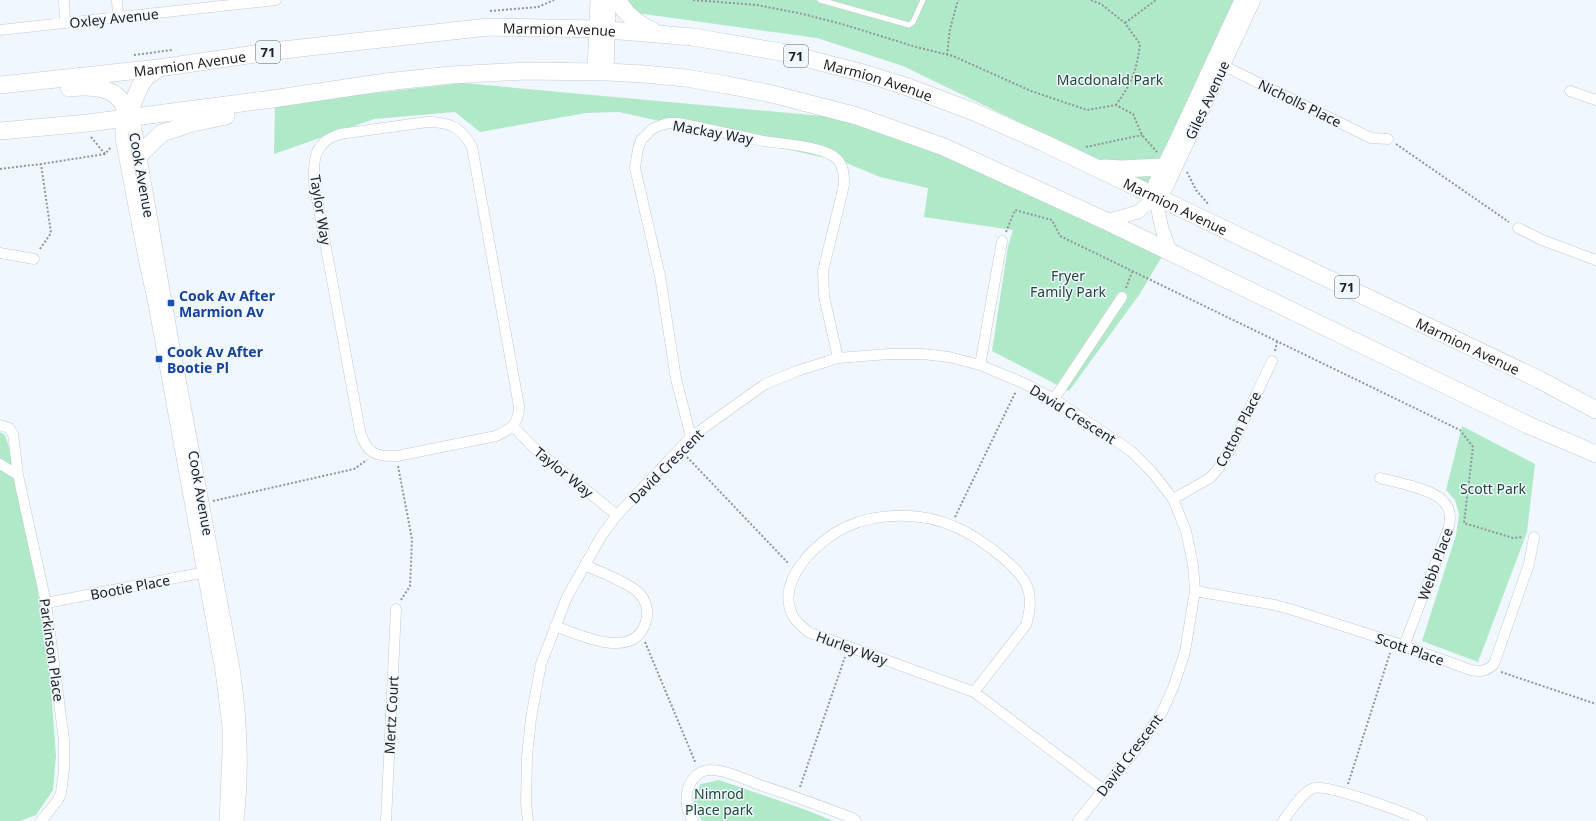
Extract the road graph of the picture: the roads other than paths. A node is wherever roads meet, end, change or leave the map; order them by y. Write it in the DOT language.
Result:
graph roads {
  1 [pos="64,0"];
  2 [pos="117,0"];
  3 [pos="276,0"];
  4 [pos="597,0"];
  5 [pos="609,0"];
  6 [pos="618,0"];
  7 [pos="820,0"];
  8 [pos="923,0"];
  9 [pos="1241,0"];
  10 [pos="1254,0"];
  11 [pos="118,17"];
  12 [pos="65,23"];
  13 [pos="602,29"];
  14 [pos="0,30"];
  15 [pos="657,33"];
  16 [pos="1218,63"];
  17 [pos="159,68"];
  18 [pos="600,72"];
  19 [pos="0,86"];
  20 [pos="1570,91"];
  21 [pos="0,93"];
  22 [pos="272,99"];
  23 [pos="1596,100"];
  24 [pos="127,118"];
  25 [pos="0,131"];
  26 [pos="1388,139"];
  27 [pos="140,154"];
  28 [pos="1096,168"];
  29 [pos="1162,168"];
  30 [pos="1155,196"];
  31 [pos="1106,221"];
  32 [pos="1518,228"];
  33 [pos="1002,242"];
  34 [pos="1171,252"];
  35 [pos="0,253"];
  36 [pos="34,259"];
  37 [pos="1596,260"];
  38 [pos="1122,296"];
  39 [pos="838,358"];
  40 [pos="1272,361"];
  41 [pos="980,365"];
  42 [pos="1054,398"];
  43 [pos="1596,410"];
  44 [pos="0,425"];
  45 [pos="513,426"];
  46 [pos="691,437"];
  47 [pos="1596,454"];
  48 [pos="0,464"];
  49 [pos="18,475"];
  50 [pos="1380,478"];
  51 [pos="1173,499"];
  52 [pos="617,515"];
  53 [pos="1534,537"];
  54 [pos="585,565"];
  55 [pos="209,571"];
  56 [pos="1196,591"];
  57 [pos="46,603"];
  58 [pos="396,609"];
  59 [pos="555,626"];
  60 [pos="1404,646"];
  61 [pos="974,692"];
  62 [pos="1104,790"];
  63 [pos="42,821"];
  64 [pos="226,821"];
  65 [pos="237,821"];
  66 [pos="386,821"];
  67 [pos="528,821"];
  68 [pos="693,821"];
  69 [pos="856,821"];
  70 [pos="1078,821"];
  71 [pos="1282,821"];
  72 [pos="1422,821"];
  1 -- 12 [label="street"];
  2 -- 11 [label="street"];
  3 -- 11 [label="street, Oxley Avenue"];
  4 -- 13 [label="street"];
  5 -- 13 [label="street"];
  6 -- 15 [label="highway"];
  7 -- 8 [label="lane"];
  9 -- 16 [label="street, Giles Avenue"];
  10 -- 16 [label="street, Giles Avenue"];
  11 -- 12 [label="street, Oxley Avenue"];
  12 -- 14 [label="street, Oxley Avenue"];
  13 -- 15 [label="highway, Marmion Avenue / 71"];
  13 -- 17 [label="highway, Marmion Avenue / 71"];
  13 -- 18 [label="street"];
  15 -- 28 [label="highway, Marmion Avenue / 71"];
  16 -- 26 [label="street, Nicholls Place"];
  16 -- 29 [label="street, Giles Avenue"];
  16 -- 30 [label="street, Giles Avenue"];
  17 -- 19 [label="highway, Marmion Avenue / 71"];
  17 -- 24 [label="highway"];
  18 -- 22 [label="highway"];
  18 -- 31 [label="highway"];
  20 -- 23 [label="street"];
  21 -- 24 [label="highway"];
  22 -- 24 [label="highway"];
  22 -- 27 [label="highway"];
  24 -- 25 [label="highway"];
  24 -- 27 [label="street, Cook Avenue"];
  24 -- 55 [label="street, Cook Avenue"];
  27 -- 55 [label="street, Cook Avenue"];
  28 -- 29 [label="highway"];
  28 -- 30 [label="highway, Marmion Avenue / 71"];
  29 -- 30 [label="street, Giles Avenue"];
  30 -- 31 [label="street, Giles Avenue"];
  30 -- 34 [label="street, Giles Avenue"];
  30 -- 43 [label="highway, Marmion Avenue / 71"];
  31 -- 34 [label="highway"];
  32 -- 37 [label="street"];
  33 -- 41 [label="street"];
  34 -- 47 [label="highway"];
  35 -- 36 [label="street"];
  38 -- 42 [label="street"];
  39 -- 41 [label="street, David Crescent"];
  39 -- 46 [label="street, David Crescent"];
  39 -- 46 [label="street, Mackay Way"];
  40 -- 51 [label="street, Cotton Place"];
  41 -- 42 [label="street, David Crescent"];
  42 -- 51 [label="street, David Crescent"];
  44 -- 49 [label="street, Parkinson Place"];
  45 -- 45 [label="street, Taylor Way"];
  45 -- 52 [label="street, Taylor Way"];
  46 -- 52 [label="street, David Crescent"];
  48 -- 49 [label="street"];
  49 -- 57 [label="street, Parkinson Place"];
  50 -- 60 [label="street, Webb Place"];
  51 -- 56 [label="street, David Crescent"];
  52 -- 54 [label="street, David Crescent"];
  53 -- 60 [label="street, Scott Place"];
  54 -- 59 [label="street, David Crescent"];
  54 -- 59 [label="street"];
  55 -- 57 [label="street, Bootie Place"];
  55 -- 64 [label="street, Cook Avenue"];
  55 -- 65 [label="street, Cook Avenue"];
  56 -- 60 [label="street, Scott Place"];
  56 -- 62 [label="street, David Crescent"];
  57 -- 63 [label="street, Parkinson Place"];
  58 -- 66 [label="street, Mertz Court"];
  59 -- 67 [label="street, David Crescent"];
  61 -- 61 [label="street, Hurley Way"];
  61 -- 62 [label="street, Hurley Way"];
  62 -- 70 [label="street, David Crescent"];
  68 -- 69 [label="street"];
  71 -- 72 [label="street"];
}
